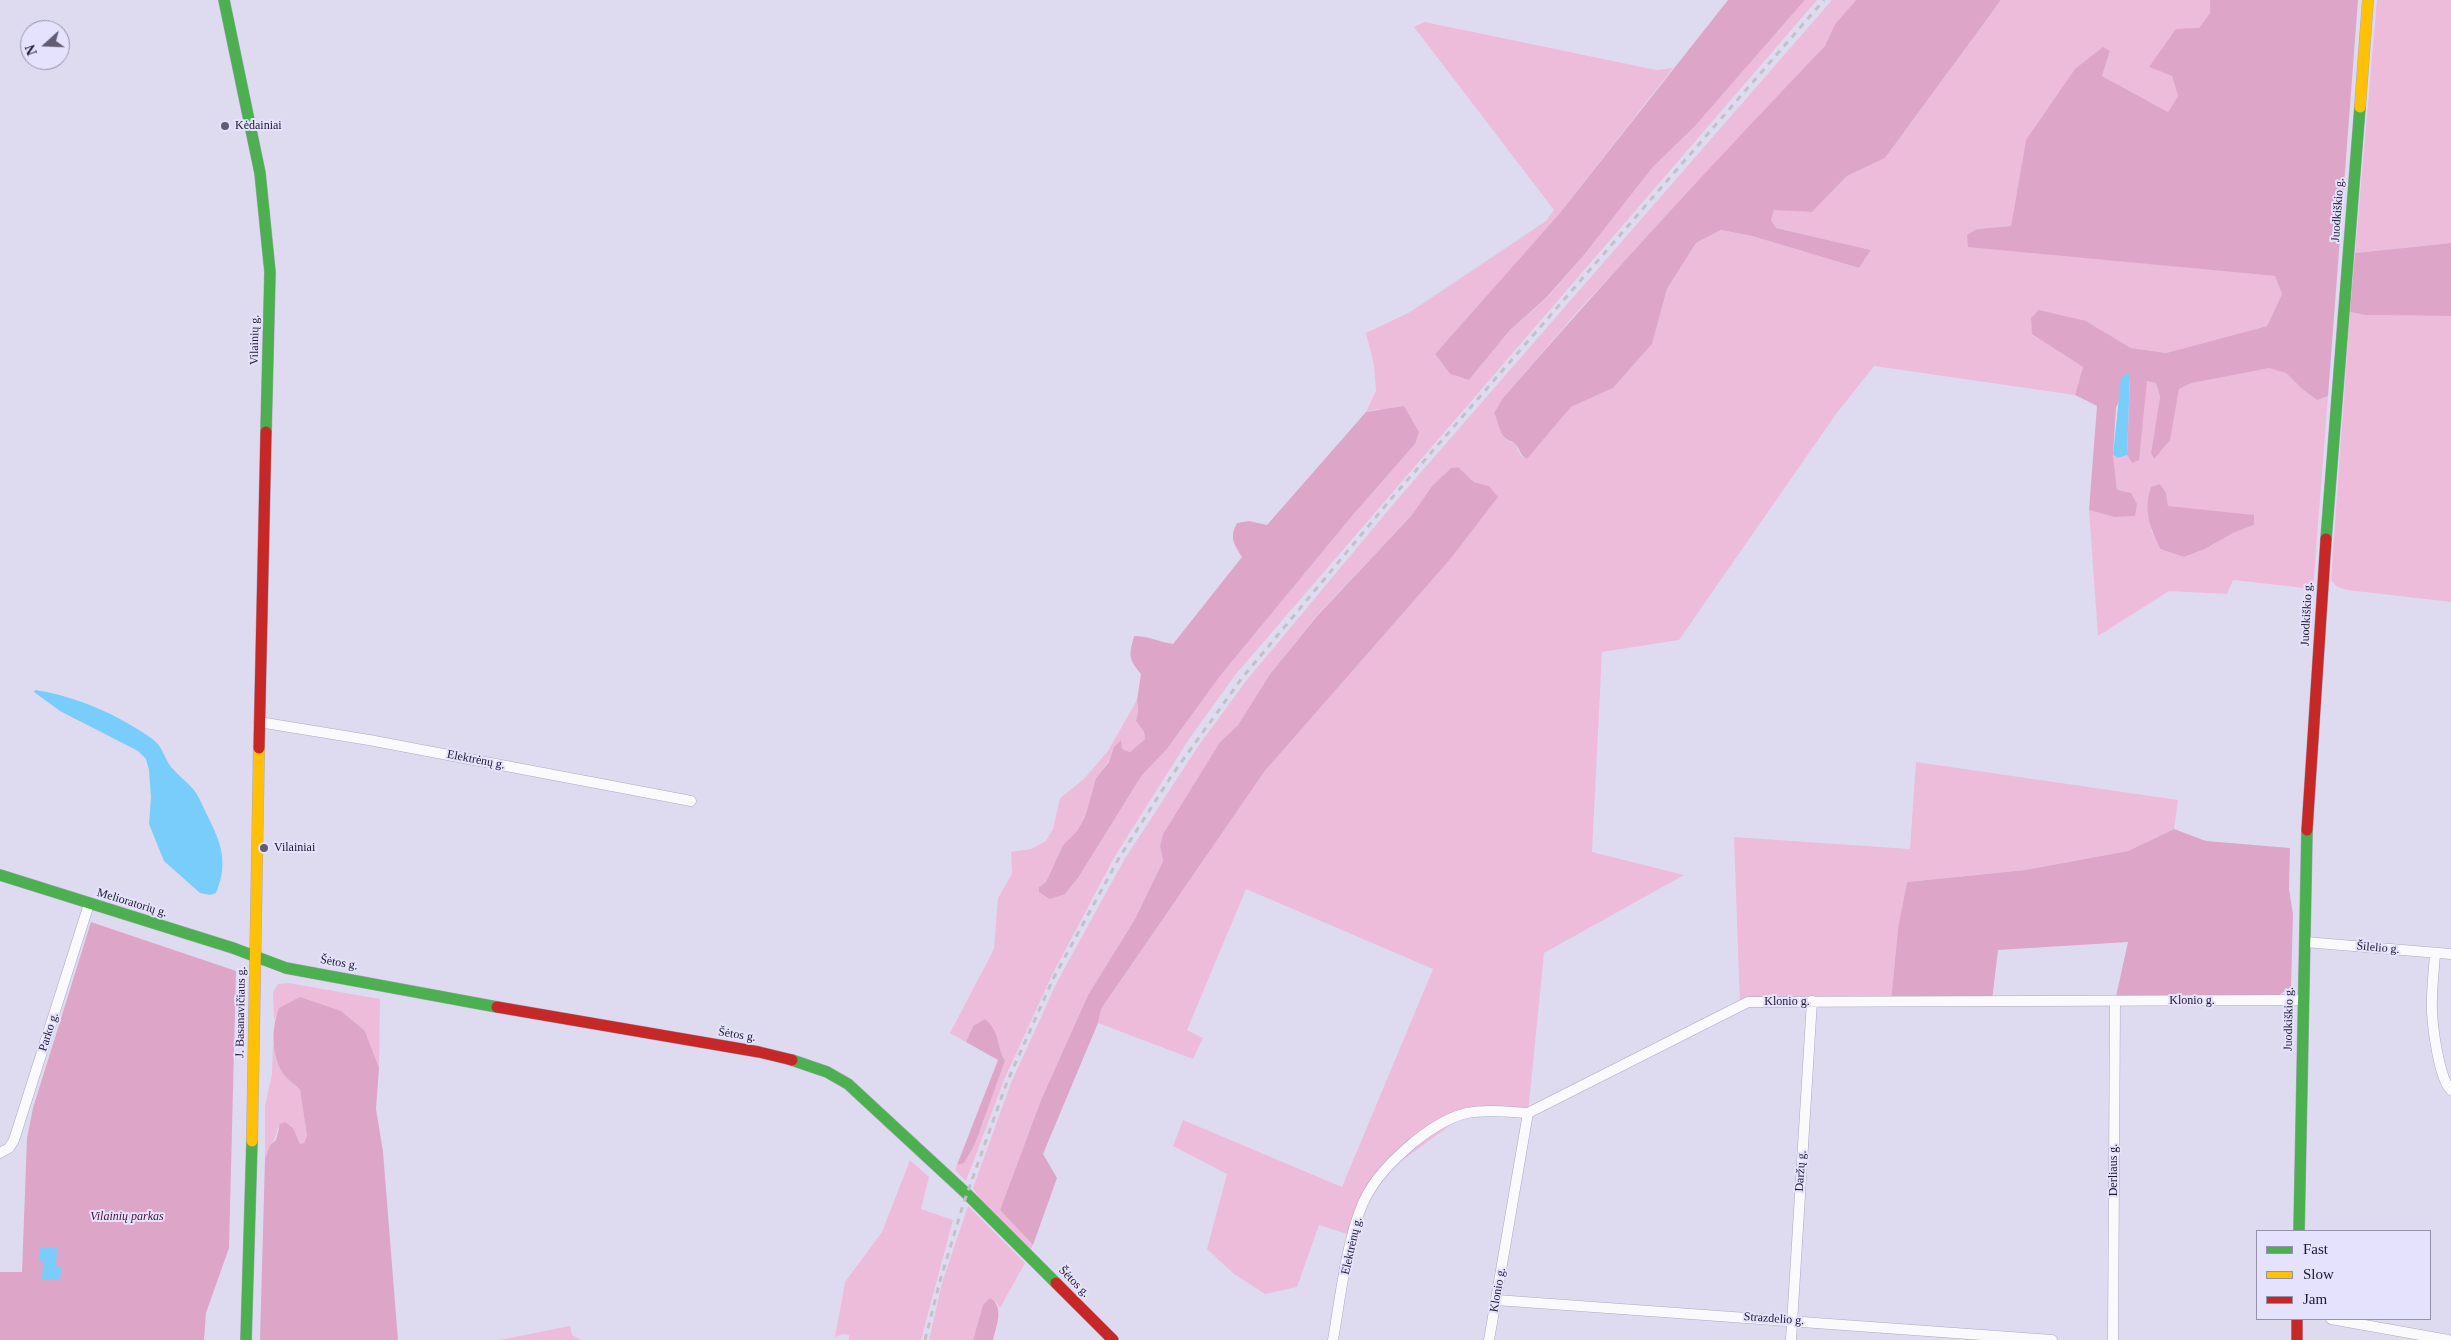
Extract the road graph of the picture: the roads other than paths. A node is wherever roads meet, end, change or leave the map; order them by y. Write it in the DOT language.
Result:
graph roads {
  1 [pos="224,0"];
  2 [pos="2368,0"];
  3 [pos="260,685"];
  4 [pos="259,722"];
  5 [pos="691,801"];
  6 [pos="0,875"];
  7 [pos="89,904"];
  8 [pos="2305,942"];
  9 [pos="2435,953"];
  10 [pos="2451,954"];
  11 [pos="256,957"];
  12 [pos="2303,1000"];
  13 [pos="2115,1001"];
  14 [pos="1812,1002"];
  15 [pos="2451,1090"];
  16 [pos="1528,1113"];
  17 [pos="0,1153"];
  18 [pos="2299,1230"];
  19 [pos="1496,1300"];
  20 [pos="2297,1320"];
  21 [pos="2337,1320"];
  22 [pos="1792,1321"];
  23 [pos="246,1340"];
  24 [pos="1113,1340"];
  25 [pos="1333,1340"];
  26 [pos="1489,1340"];
  27 [pos="1791,1340"];
  28 [pos="2052,1340"];
  29 [pos="2112,1340"];
  30 [pos="2297,1340"];
  31 [pos="2448,1340"];
  1 -- 3 [label="main road, Vilainių g."];
  2 -- 8 [label="main road, Juodkiškio g."];
  3 -- 4 [label="main road, J. Basanavičiaus g."];
  4 -- 5 [label="street, Elektrėnų g."];
  4 -- 11 [label="main road, J. Basanavičiaus g."];
  6 -- 7 [label="main road, Melioratorių g."];
  7 -- 11 [label="main road, Melioratorių g."];
  7 -- 17 [label="street, Parko g."];
  8 -- 9 [label="street, Šilelio g."];
  8 -- 12 [label="main road, Juodkiškio g."];
  9 -- 10 [label="street, Šilelio g."];
  9 -- 15 [label="street"];
  11 -- 23 [label="main road, J. Basanavičiaus g."];
  11 -- 24 [label="main road, Šėtos g."];
  12 -- 13 [label="street, Klonio g."];
  12 -- 18 [label="main road, Juodkiškio g."];
  13 -- 14 [label="street, Klonio g."];
  13 -- 29 [label="street, Derliaus g."];
  14 -- 16 [label="street, Klonio g."];
  14 -- 22 [label="street, Daržų g."];
  16 -- 19 [label="street, Klonio g."];
  16 -- 25 [label="street, Elektrėnų g."];
  19 -- 22 [label="street, Strazdelio g."];
  19 -- 26 [label="street, Klonio g."];
  20 -- 30 [label="main road"];
  21 -- 31 [label="street"];
  22 -- 27 [label="street, Daržų g."];
  22 -- 28 [label="street, Strazdelio g."];
}
